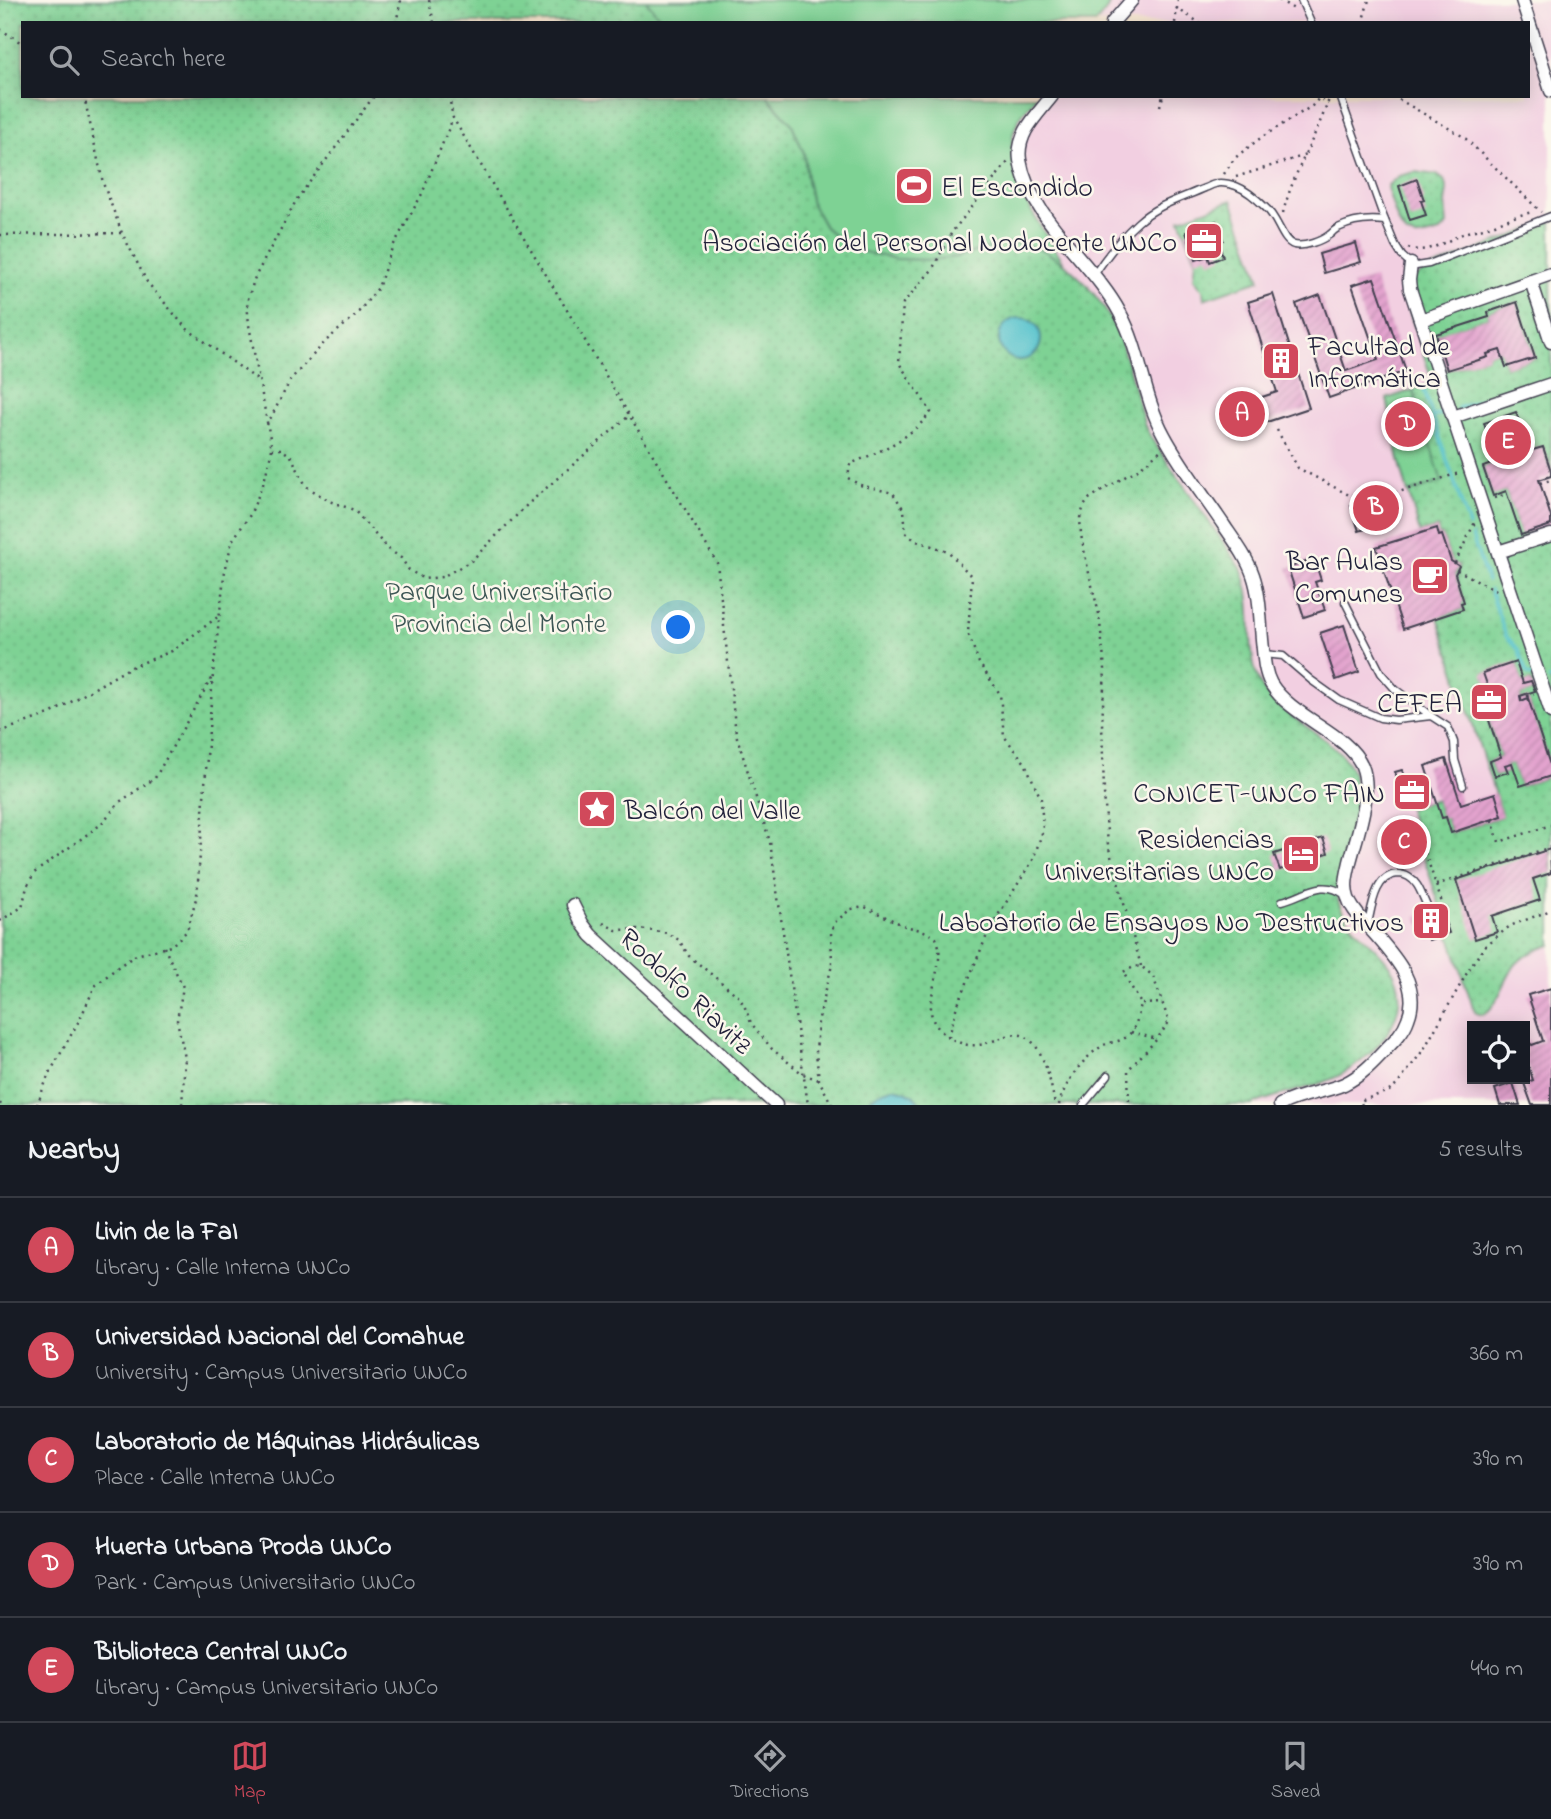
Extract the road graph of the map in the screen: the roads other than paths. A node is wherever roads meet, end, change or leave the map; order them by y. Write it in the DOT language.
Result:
graph roads {
  1 [pos="1132,0"];
  2 [pos="1301,0"];
  3 [pos="1522,0"];
  4 [pos="1114,21"];
  5 [pos="1310,21"];
  6 [pos="1529,21"];
  7 [pos="1530,25"];
  8 [pos="1551,91"];
  9 [pos="1050,98"];
  10 [pos="1341,98"];
  11 [pos="1549,216"];
  12 [pos="1385,221"];
  13 [pos="1411,264"];
  14 [pos="1551,274"];
  15 [pos="1094,275"];
  16 [pos="1531,281"];
  17 [pos="1421,320"];
  18 [pos="1551,342"];
  19 [pos="1551,384"];
  20 [pos="1453,417"];
  21 [pos="1551,535"];
  22 [pos="1498,552"];
  23 [pos="1345,602"];
  24 [pos="1264,653"];
  25 [pos="1551,712"];
  26 [pos="1431,716"];
  27 [pos="1464,786"];
  28 [pos="1347,896"];
  29 [pos="1282,901"];
  30 [pos="573,905"];
  31 [pos="1427,906"];
  32 [pos="1367,926"];
  33 [pos="1108,1075"];
  34 [pos="776,1105"];
  35 [pos="1083,1105"];
  36 [pos="1280,1105"];
  1 -- 4 [label="street"];
  2 -- 5 [label="lane"];
  3 -- 6 [label="street"];
  7 -- 8 [label="street"];
  9 -- 15 [label="street"];
  10 -- 12 [label="lane"];
  11 -- 13 [label="lane"];
  12 -- 13 [label="lane"];
  12 -- 15 [label="lane"];
  13 -- 17 [label="street"];
  14 -- 16 [label="street"];
  15 -- 24 [label="street"];
  16 -- 17 [label="street"];
  16 -- 18 [label="street"];
  17 -- 20 [label="street"];
  19 -- 20 [label="street"];
  20 -- 22 [label="street"];
  21 -- 22 [label="street"];
  22 -- 25 [label="street"];
  23 -- 26 [label="lane"];
  24 -- 26 [label="lane"];
  24 -- 28 [label="street"];
  26 -- 27 [label="lane"];
  28 -- 29 [label="lane"];
  28 -- 32 [label="street"];
  30 -- 34 [label="street, Rodolfo Riavitz"];
  31 -- 32 [label="lane"];
  32 -- 36 [label="street"];
  33 -- 35 [label="lane"];
}
